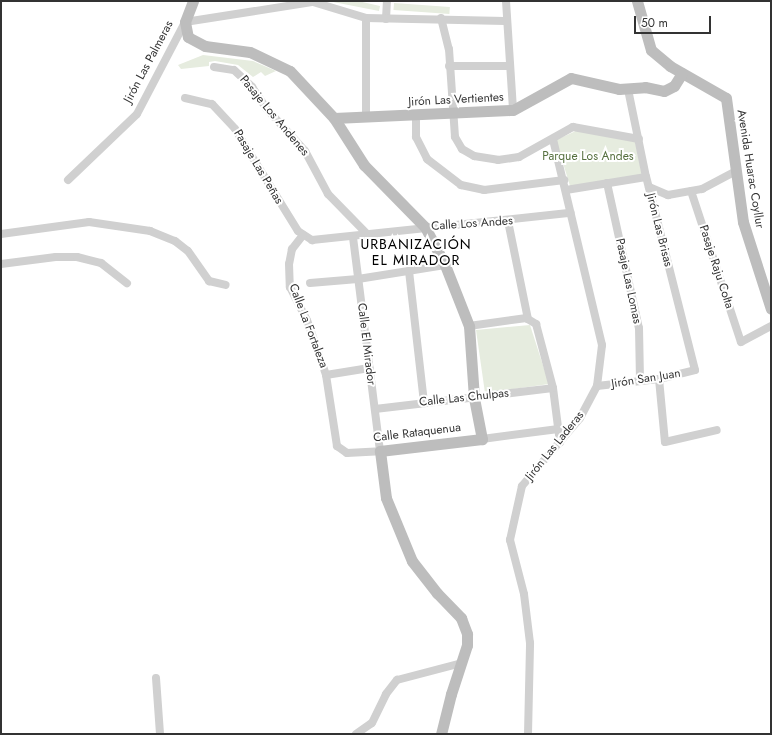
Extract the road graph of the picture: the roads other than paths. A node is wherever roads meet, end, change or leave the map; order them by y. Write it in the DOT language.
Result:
graph roads {
  1 [pos="193,1"];
  2 [pos="387,1"];
  3 [pos="506,1"];
  4 [pos="636,1"];
  5 [pos="366,18"];
  6 [pos="441,18"];
  7 [pos="386,19"];
  8 [pos="505,21"];
  9 [pos="185,22"];
  10 [pos="449,66"];
  11 [pos="509,66"];
  12 [pos="214,67"];
  13 [pos="682,73"];
  14 [pos="628,89"];
  15 [pos="185,98"];
  16 [pos="513,110"];
  17 [pos="452,114"];
  18 [pos="416,116"];
  19 [pos="366,117"];
  20 [pos="334,118"];
  21 [pos="553,139"];
  22 [pos="639,139"];
  23 [pos="736,172"];
  24 [pos="646,177"];
  25 [pos="68,180"];
  26 [pos="564,180"];
  27 [pos="607,183"];
  28 [pos="649,187"];
  29 [pos="566,190"];
  30 [pos="691,191"];
  31 [pos="571,213"];
  32 [pos="508,221"];
  33 [pos="425,227"];
  34 [pos="1,234"];
  35 [pos="303,235"];
  36 [pos="368,235"];
  37 [pos="353,238"];
  38 [pos="1,264"];
  39 [pos="445,265"];
  40 [pos="409,271"];
  41 [pos="358,280"];
  42 [pos="127,283"];
  43 [pos="310,283"];
  44 [pos="226,285"];
  45 [pos="771,310"];
  46 [pos="528,319"];
  47 [pos="468,326"];
  48 [pos="771,326"];
  49 [pos="369,368"];
  50 [pos="695,370"];
  51 [pos="326,375"];
  52 [pos="660,379"];
  53 [pos="640,380"];
  54 [pos="597,386"];
  55 [pos="553,388"];
  56 [pos="474,398"];
  57 [pos="424,403"];
  58 [pos="375,409"];
  59 [pos="558,429"];
  60 [pos="717,430"];
  61 [pos="482,439"];
  62 [pos="560,443"];
  63 [pos="380,451"];
  64 [pos="356,453"];
  65 [pos="462,663"];
  66 [pos="156,678"];
  67 [pos="160,734"];
  68 [pos="356,734"];
  69 [pos="441,734"];
  70 [pos="528,734"];
  1 -- 9 [label="main road, Jirón Las Palmeras"];
  2 -- 7 [label="street"];
  3 -- 8 [label="street"];
  4 -- 13 [label="main road, Avenida Huarac Coyllur"];
  5 -- 7 [label="street"];
  5 -- 9 [label="street"];
  5 -- 19 [label="street"];
  6 -- 7 [label="street"];
  6 -- 8 [label="street"];
  6 -- 10 [label="street"];
  8 -- 11 [label="street"];
  9 -- 20 [label="main road"];
  9 -- 25 [label="street, Jirón Las Palmeras"];
  10 -- 11 [label="street"];
  10 -- 17 [label="street"];
  11 -- 16 [label="street"];
  12 -- 36 [label="street, Pasaje Los Andenes"];
  13 -- 14 [label="main road, Jirón Las Vertientes"];
  13 -- 23 [label="main road, Avenida Huarac Coyllur"];
  14 -- 16 [label="main road, Jirón Las Vertientes"];
  14 -- 22 [label="street, Jirón Las Brisas"];
  15 -- 35 [label="street, Pasaje Las Peñas"];
  16 -- 17 [label="main road, Jirón Las Vertientes"];
  17 -- 18 [label="main road, Jirón Las Vertientes"];
  17 -- 21 [label="street"];
  18 -- 19 [label="main road, Jirón Las Vertientes"];
  18 -- 26 [label="street"];
  19 -- 20 [label="main road, Jirón Las Vertientes"];
  20 -- 33 [label="main road"];
  21 -- 22 [label="street"];
  21 -- 26 [label="street, Jirón Las Laderas"];
  22 -- 24 [label="street, Jirón Las Brisas"];
  23 -- 30 [label="street"];
  23 -- 45 [label="main road, Avenida Huarac Coyllur"];
  24 -- 27 [label="street"];
  24 -- 28 [label="street, Jirón Las Brisas"];
  26 -- 29 [label="street, Jirón Las Laderas"];
  27 -- 29 [label="street"];
  27 -- 53 [label="street, Pasaje Las Lomas"];
  28 -- 30 [label="street"];
  28 -- 50 [label="street, Jirón Las Brisas"];
  29 -- 31 [label="street, Jirón Las Laderas"];
  30 -- 48 [label="street, Pasaje Raju Colta"];
  31 -- 32 [label="street, Calle Los Andes"];
  31 -- 54 [label="street, Jirón Las Laderas"];
  32 -- 33 [label="street, Calle Los Andes"];
  32 -- 46 [label="street"];
  33 -- 36 [label="street, Calle Los Andes"];
  33 -- 39 [label="main road"];
  34 -- 44 [label="street"];
  35 -- 37 [label="street, Calle Los Andes"];
  35 -- 51 [label="street, Calle La Fortaleza"];
  36 -- 37 [label="street, Calle Los Andes"];
  37 -- 41 [label="street, Calle El Mirador"];
  38 -- 42 [label="street"];
  39 -- 40 [label="street"];
  39 -- 47 [label="main road"];
  40 -- 41 [label="street"];
  40 -- 57 [label="street"];
  41 -- 43 [label="street"];
  41 -- 49 [label="street, Calle El Mirador"];
  46 -- 47 [label="street"];
  46 -- 55 [label="street"];
  47 -- 56 [label="main road"];
  49 -- 51 [label="street"];
  49 -- 58 [label="street, Calle El Mirador"];
  50 -- 52 [label="street, Jirón San Juan"];
  51 -- 64 [label="street, Calle La Fortaleza"];
  52 -- 53 [label="street, Jirón San Juan"];
  52 -- 60 [label="street"];
  53 -- 54 [label="street, Jirón San Juan"];
  54 -- 62 [label="street, Jirón Las Laderas"];
  55 -- 56 [label="street, Calle Las Chulpas"];
  55 -- 59 [label="street"];
  56 -- 57 [label="street, Calle Las Chulpas"];
  56 -- 61 [label="main road"];
  57 -- 58 [label="street, Calle Las Chulpas"];
  58 -- 63 [label="street, Calle El Mirador"];
  59 -- 61 [label="street"];
  59 -- 62 [label="street"];
  61 -- 63 [label="main road, Calle Rataquenua"];
  62 -- 70 [label="street, Jirón Las Laderas"];
  63 -- 64 [label="street, Calle Rataquenua"];
  63 -- 65 [label="main road"];
  65 -- 68 [label="street"];
  65 -- 69 [label="main road"];
  66 -- 67 [label="street"];
}
